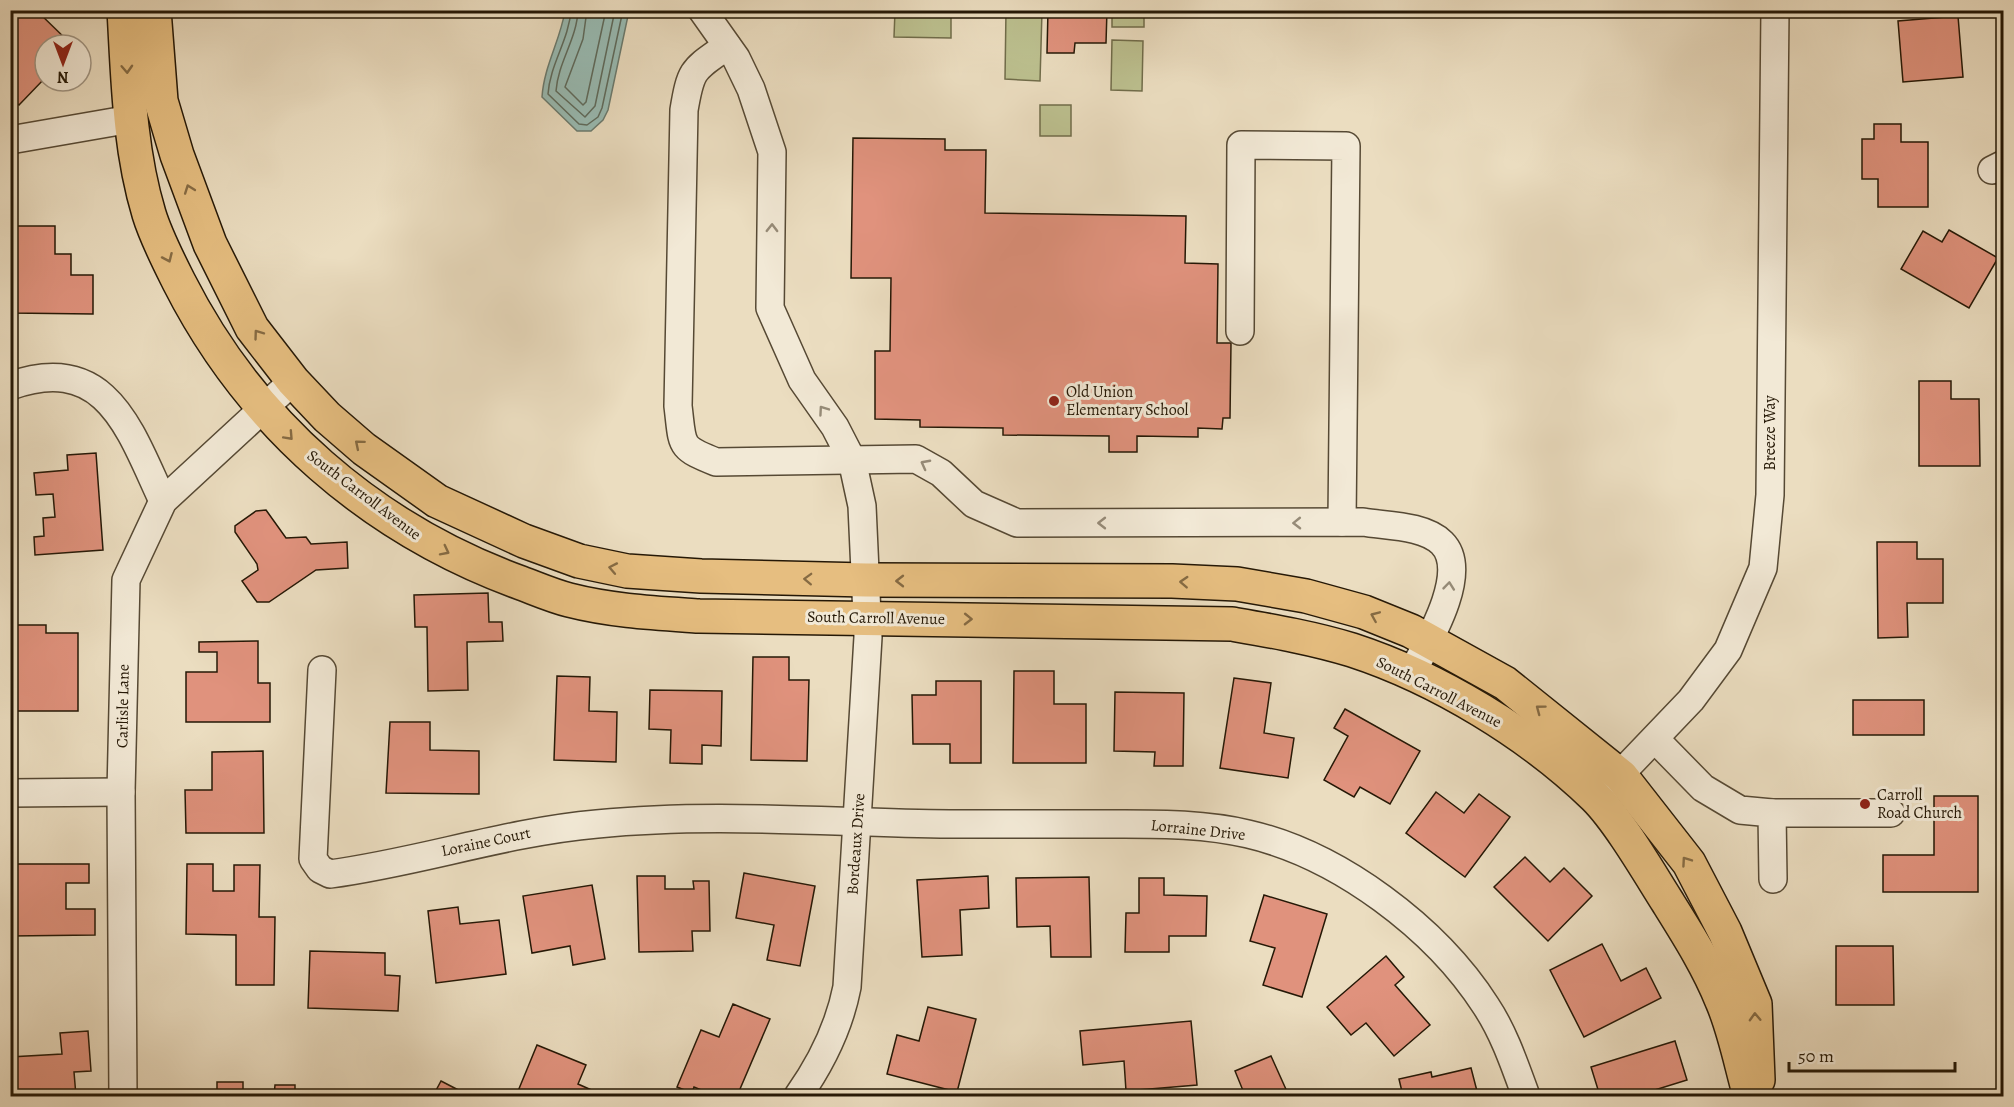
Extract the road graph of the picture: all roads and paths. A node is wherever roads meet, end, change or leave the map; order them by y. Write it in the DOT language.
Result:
graph roads {
  1 [pos="124,10"];
  2 [pos="154,10"];
  3 [pos="702,10"];
  4 [pos="1775,10"];
  5 [pos="727,46"];
  6 [pos="131,120"];
  7 [pos="10,140"];
  8 [pos="1239,331"];
  9 [pos="293,381"];
  10 [pos="10,386"];
  11 [pos="262,407"];
  12 [pos="852,460"];
  13 [pos="163,501"];
  14 [pos="1342,522"];
  15 [pos="866,580"];
  16 [pos="868,618"];
  17 [pos="1429,640"];
  18 [pos="322,670"];
  19 [pos="1411,674"];
  20 [pos="1654,739"];
  21 [pos="1621,776"];
  22 [pos="121,792"];
  23 [pos="10,794"];
  24 [pos="1596,798"];
  25 [pos="1772,813"];
  26 [pos="1891,813"];
  27 [pos="857,823"];
  28 [pos="1773,879"];
  29 [pos="123,1096"];
  30 [pos="798,1096"];
  31 [pos="1526,1096"];
  32 [pos="1750,1096"];
  33 [pos="1759,1096"];
  1 -- 6 [label="main road, South Carroll Avenue, one-way"];
  9 -- 2 [label="main road, one-way"];
  3 -- 5 [label="street, Bordeaux Drive"];
  4 -- 20 [label="street, Breeze Way"];
  12 -- 5 [label="street, Bordeaux Drive, one-way"];
  5 -- 12 [label="street"];
  6 -- 7 [label="street"];
  6 -- 11 [label="main road, South Carroll Avenue, one-way"];
  8 -- 14 [label="street"];
  9 -- 11 [label="street, Carlisle Lane"];
  15 -- 9 [label="main road, one-way"];
  10 -- 13 [label="street"];
  11 -- 13 [label="street, Carlisle Lane"];
  11 -- 16 [label="main road, South Carroll Avenue, one-way"];
  14 -- 12 [label="street, one-way"];
  12 -- 15 [label="street, Bordeaux Drive"];
  13 -- 22 [label="street, Carlisle Lane"];
  17 -- 14 [label="street, one-way"];
  15 -- 16 [label="street, Bordeaux Drive"];
  17 -- 15 [label="main road, one-way"];
  16 -- 19 [label="main road, South Carroll Avenue, one-way"];
  16 -- 27 [label="street, Bordeaux Drive"];
  17 -- 19 [label="street"];
  21 -- 17 [label="main road, one-way"];
  18 -- 27 [label="street, Loraine Court"];
  19 -- 24 [label="main road, South Carroll Avenue"];
  20 -- 21 [label="street, Breeze Way"];
  20 -- 25 [label="street"];
  21 -- 24 [label="street, Breeze Way"];
  33 -- 21 [label="main road, one-way"];
  22 -- 23 [label="street"];
  22 -- 29 [label="street, Carlisle Lane"];
  24 -- 32 [label="main road, South Carroll Avenue"];
  25 -- 26 [label="street"];
  25 -- 28 [label="street"];
  27 -- 30 [label="street, Bordeaux Drive"];
  27 -- 31 [label="street, Lorraine Drive"];
}
